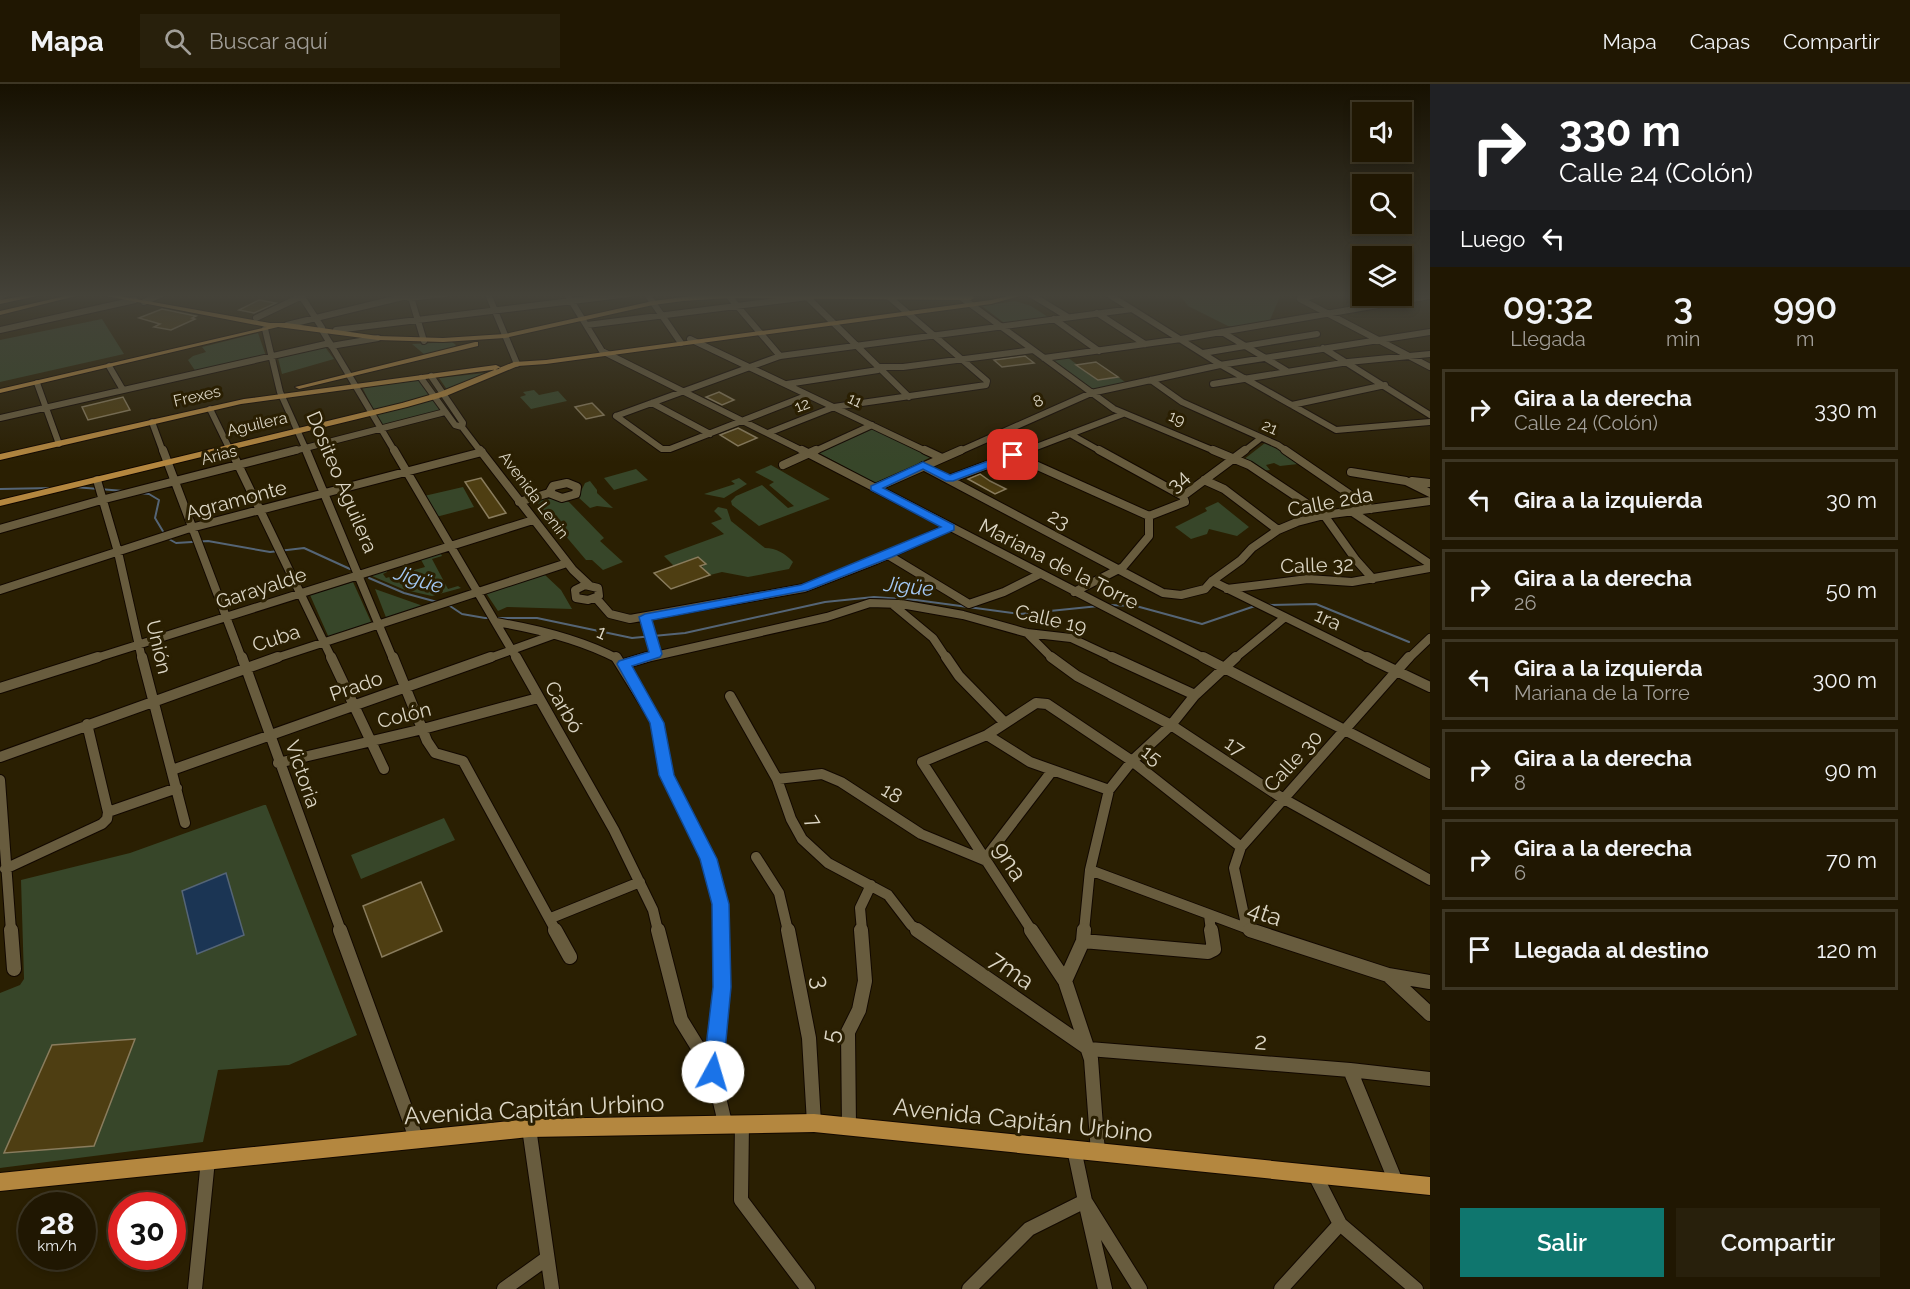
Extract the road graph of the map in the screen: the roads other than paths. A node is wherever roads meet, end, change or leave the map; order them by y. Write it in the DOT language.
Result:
graph roads {
  1 [pos="177,350"];
  2 [pos="270,350"];
  3 [pos="305,350"];
  4 [pos="334,350"];
  5 [pos="438,350"];
  6 [pos="511,350"];
  7 [pos="617,350"];
  8 [pos="714,350"];
  9 [pos="775,350"];
  10 [pos="821,350"];
  11 [pos="863,350"];
  12 [pos="951,350"];
  13 [pos="1031,350"];
  14 [pos="1033,350"];
  15 [pos="1104,350"];
  16 [pos="1199,350"];
  17 [pos="1227,350"];
  18 [pos="1252,350"];
  19 [pos="1310,350"];
  20 [pos="1327,350"];
  21 [pos="1397,350"];
  22 [pos="1099,351"];
  23 [pos="605,352"];
  24 [pos="1430,354"];
  25 [pos="1206,355"];
  26 [pos="780,356"];
  27 [pos="1409,356"];
  28 [pos="272,357"];
  29 [pos="1044,358"];
  30 [pos="1265,358"];
  31 [pos="961,359"];
  32 [pos="1348,362"];
  33 [pos="517,364"];
  34 [pos="1221,365"];
  35 [pos="109,366"];
  36 [pos="1430,366"];
  37 [pos="750,367"];
  38 [pos="880,367"];
  39 [pos="1212,367"];
  40 [pos="1287,371"];
  41 [pos="349,375"];
  42 [pos="431,376"];
  43 [pos="1246,377"];
  44 [pos="421,378"];
  45 [pos="1151,380"];
  46 [pos="37,383"];
  47 [pos="786,384"];
  48 [pos="1213,384"];
  49 [pos="1385,385"];
  50 [pos="356,386"];
  51 [pos="123,390"];
  52 [pos="685,390"];
  53 [pos="0,391"];
  54 [pos="1091,393"];
  55 [pos="281,394"];
  56 [pos="439,395"];
  57 [pos="808,395"];
  58 [pos="909,397"];
  59 [pos="652,403"];
  60 [pos="1292,405"];
  61 [pos="45,407"];
  62 [pos="834,407"];
  63 [pos="210,409"];
  64 [pos="373,412"];
  65 [pos="445,412"];
  66 [pos="1429,413"];
  67 [pos="1123,414"];
  68 [pos="0,418"];
  69 [pos="744,420"];
  70 [pos="152,422"];
  71 [pos="1430,422"];
  72 [pos="872,425"];
  73 [pos="462,427"];
  74 [pos="381,428"];
  75 [pos="299,430"];
  76 [pos="768,433"];
  77 [pos="1070,434"];
  78 [pos="710,435"];
  79 [pos="1261,438"];
  80 [pos="58,444"];
  81 [pos="227,447"];
  82 [pos="305,447"];
  83 [pos="482,452"];
  84 [pos="809,454"];
  85 [pos="1013,455"];
  86 [pos="0,457"];
  87 [pos="942,458"];
  88 [pos="1232,459"];
  89 [pos="166,462"];
  90 [pos="236,464"];
  91 [pos="783,465"];
  92 [pos="923,465"];
  93 [pos="407,471"];
  94 [pos="1351,472"];
  95 [pos="950,479"];
  96 [pos="175,480"];
  97 [pos="1204,480"];
  98 [pos="1406,481"];
  99 [pos="1430,483"];
  100 [pos="875,488"];
  101 [pos="101,489"];
  102 [pos="326,493"];
  103 [pos="549,493"];
  104 [pos="1430,493"];
  105 [pos="1183,495"];
  106 [pos="1430,501"];
  107 [pos="519,502"];
  108 [pos="0,503"];
  109 [pos="1371,509"];
  110 [pos="259,511"];
  111 [pos="1351,511"];
  112 [pos="1323,515"];
  113 [pos="1149,516"];
  114 [pos="533,520"];
  115 [pos="950,527"];
  116 [pos="193,528"];
  117 [pos="0,529"];
  118 [pos="1278,530"];
  119 [pos="450,546"];
  120 [pos="118,552"];
  121 [pos="888,555"];
  122 [pos="567,563"];
  123 [pos="1430,566"];
  124 [pos="1119,570"];
  125 [pos="360,574"];
  126 [pos="1040,574"];
  127 [pos="1373,579"];
  128 [pos="1212,581"];
  129 [pos="582,584"];
  130 [pos="1205,589"];
  131 [pos="1226,589"];
  132 [pos="0,590"];
  133 [pos="477,591"];
  134 [pos="1074,592"];
  135 [pos="300,593"];
  136 [pos="596,598"];
  137 [pos="891,604"];
  138 [pos="227,616"];
  139 [pos="645,617"];
  140 [pos="1284,618"];
  141 [pos="496,622"];
  142 [pos="379,624"];
  143 [pos="1027,633"];
  144 [pos="552,636"];
  145 [pos="1430,638"];
  146 [pos="322,642"];
  147 [pos="140,644"];
  148 [pos="512,650"];
  149 [pos="660,653"];
  150 [pos="624,664"];
  151 [pos="244,668"];
  152 [pos="1222,668"];
  153 [pos="1397,672"];
  154 [pos="405,687"];
  155 [pos="1430,687"];
  156 [pos="0,688"];
  157 [pos="1195,695"];
  158 [pos="730,696"];
  159 [pos="538,698"];
  160 [pos="152,700"];
  161 [pos="353,706"];
  162 [pos="1005,723"];
  163 [pos="87,724"];
  164 [pos="1172,725"];
  165 [pos="423,729"];
  166 [pos="1347,730"];
  167 [pos="270,735"];
  168 [pos="987,735"];
  169 [pos="371,741"];
  170 [pos="0,757"];
  171 [pos="1132,761"];
  172 [pos="278,763"];
  173 [pos="384,769"];
  174 [pos="172,770"];
  175 [pos="1052,771"];
  176 [pos="1430,774"];
  177 [pos="777,779"];
  178 [pos="0,780"];
  179 [pos="177,788"];
  180 [pos="1108,790"];
  181 [pos="1282,798"];
  182 [pos="108,812"];
  183 [pos="185,823"];
  184 [pos="1241,847"];
  185 [pos="756,857"];
  186 [pos="984,860"];
  187 [pos="5,869"];
  188 [pos="1090,870"];
  189 [pos="1430,880"];
  190 [pos="640,882"];
  191 [pos="871,885"];
  192 [pos="1209,915"];
  193 [pos="551,918"];
  194 [pos="911,925"];
  195 [pos="1246,929"];
  196 [pos="1083,941"];
  197 [pos="570,957"];
  198 [pos="14,969"];
  199 [pos="1388,975"];
  200 [pos="1065,981"];
  201 [pos="1430,982"];
  202 [pos="1430,1014"];
  203 [pos="1089,1049"];
  204 [pos="1350,1070"];
  205 [pos="713,1072"];
  206 [pos="1430,1078"];
  207 [pos="733,1123"];
  208 [pos="814,1123"];
  209 [pos="849,1127"];
  210 [pos="529,1128"];
  211 [pos="416,1138"];
  212 [pos="1074,1149"];
  213 [pos="1098,1153"];
  214 [pos="208,1160"];
  215 [pos="1314,1173"];
  216 [pos="0,1182"];
  217 [pos="1396,1182"];
  218 [pos="1430,1186"];
  219 [pos="1084,1202"];
  220 [pos="1340,1224"];
  221 [pos="546,1259"];
  222 [pos="195,1289"];
  223 [pos="504,1289"];
  224 [pos="552,1289"];
  225 [pos="808,1289"];
  226 [pos="969,1289"];
  227 [pos="1105,1289"];
  228 [pos="1140,1289"];
  229 [pos="1281,1289"];
  230 [pos="1416,1289"];
  1 -- 35 [label="main road"];
  2 -- 28 [label="street, Dositeo Aguilera"];
  3 -- 28 [label="street"];
  4 -- 41 [label="street, Carbó"];
  5 -- 41 [label="main road"];
  6 -- 33 [label="street"];
  7 -- 23 [label="main road"];
  8 -- 37 [label="street, 11"];
  9 -- 26 [label="street"];
  10 -- 26 [label="street"];
  11 -- 38 [label="street"];
  12 -- 31 [label="street"];
  13 -- 31 [label="street"];
  14 -- 29 [label="street, 19"];
  15 -- 22 [label="street"];
  16 -- 25 [label="street"];
  17 -- 25 [label="street"];
  18 -- 30 [label="street"];
  19 -- 30 [label="street, 8"];
  20 -- 32 [label="street"];
  21 -- 27 [label="street"];
  22 -- 29 [label="street"];
  23 -- 33 [label="main road"];
  23 -- 52 [label="street, Mariana de la Torre"];
  24 -- 27 [label="street"];
  25 -- 34 [label="street"];
  25 -- 39 [label="street"];
  26 -- 37 [label="street"];
  27 -- 32 [label="street"];
  27 -- 36 [label="street"];
  28 -- 51 [label="street"];
  28 -- 55 [label="street, Dositeo Aguilera"];
  29 -- 54 [label="street, 19"];
  30 -- 34 [label="street, 8"];
  30 -- 40 [label="street"];
  31 -- 38 [label="street"];
  31 -- 58 [label="street, 12"];
  32 -- 40 [label="street"];
  32 -- 49 [label="street"];
  33 -- 42 [label="main road"];
  33 -- 56 [label="main road, Aguilera"];
  34 -- 39 [label="street, 8"];
  34 -- 43 [label="street"];
  35 -- 46 [label="main road"];
  35 -- 51 [label="street"];
  37 -- 47 [label="street, 11"];
  37 -- 52 [label="street"];
  38 -- 47 [label="street"];
  38 -- 58 [label="street"];
  39 -- 45 [label="street, 8"];
  40 -- 43 [label="street"];
  41 -- 50 [label="street, Carbó"];
  41 -- 55 [label="main road"];
  42 -- 44 [label="main road"];
  42 -- 56 [label="street, Avenida Lenin"];
  43 -- 48 [label="street"];
  43 -- 60 [label="street"];
  44 -- 50 [label="main road"];
  44 -- 56 [label="street, Avenida Lenin"];
  45 -- 54 [label="street, 8"];
  45 -- 79 [label="street, 21"];
  46 -- 53 [label="main road"];
  46 -- 61 [label="street"];
  47 -- 57 [label="street, 11"];
  49 -- 60 [label="street"];
  49 -- 66 [label="street"];
  50 -- 55 [label="main road"];
  50 -- 64 [label="street, Carbó"];
  51 -- 61 [label="street"];
  52 -- 59 [label="street"];
  52 -- 69 [label="street, Mariana de la Torre"];
  54 -- 67 [label="street, 19"];
  54 -- 87 [label="street, 8"];
  55 -- 63 [label="main road, Frexes"];
  55 -- 75 [label="street, Dositeo Aguilera"];
  56 -- 64 [label="main road, Aguilera"];
  56 -- 65 [label="street, Avenida Lenin"];
  56 -- 73 [label="street, Avenida Lenin"];
  57 -- 62 [label="street, 11"];
  57 -- 69 [label="street"];
  58 -- 62 [label="street, 12"];
  59 -- 78 [label="street"];
  59 -- 78 [label="street"];
  60 -- 71 [label="street"];
  61 -- 68 [label="street"];
  61 -- 80 [label="street"];
  62 -- 72 [label="street, 11"];
  62 -- 76 [label="street, 12"];
  63 -- 70 [label="main road, Frexes"];
  63 -- 81 [label="street"];
  64 -- 74 [label="street, Carbó"];
  64 -- 75 [label="main road, Aguilera"];
  65 -- 73 [label="street, Avenida Lenin"];
  65 -- 74 [label="street, Arias"];
  67 -- 77 [label="street"];
  67 -- 88 [label="street, 19"];
  69 -- 76 [label="street, Mariana de la Torre"];
  69 -- 78 [label="street"];
  70 -- 80 [label="main road, Frexes"];
  70 -- 89 [label="street, Victoria"];
  72 -- 84 [label="street"];
  72 -- 87 [label="street, 11"];
  73 -- 83 [label="street, Avenida Lenin"];
  74 -- 82 [label="street, Arias"];
  74 -- 93 [label="street, Carbó"];
  75 -- 81 [label="main road, Aguilera"];
  75 -- 82 [label="street, Dositeo Aguilera"];
  76 -- 84 [label="street, Mariana de la Torre"];
  77 -- 85 [label="street"];
  77 -- 105 [label="street"];
  79 -- 88 [label="street, 34"];
  79 -- 109 [label="street, 21"];
  80 -- 86 [label="main road, Frexes"];
  81 -- 89 [label="main road, Aguilera"];
  81 -- 90 [label="street"];
  82 -- 90 [label="street, Arias"];
  82 -- 102 [label="street, Dositeo Aguilera"];
  83 -- 93 [label="street, Agramonte"];
  83 -- 107 [label="street, Avenida Lenin"];
  84 -- 91 [label="street"];
  84 -- 100 [label="street, Mariana de la Torre"];
  85 -- 95 [label="street"];
  85 -- 113 [label="street"];
  87 -- 92 [label="street, 8"];
  88 -- 97 [label="street, 34"];
  88 -- 112 [label="street, 19"];
  89 -- 96 [label="street, Victoria"];
  89 -- 101 [label="main road, Aguilera"];
  90 -- 96 [label="street, Arias"];
  90 -- 110 [label="street"];
  92 -- 95 [label="street, 23"];
  92 -- 100 [label="street, 8"];
  93 -- 102 [label="street, Agramonte"];
  93 -- 119 [label="street, Carbó"];
  94 -- 98 [label="street"];
  95 -- 124 [label="street, 23"];
  96 -- 101 [label="street, Arias"];
  96 -- 116 [label="street, Victoria"];
  97 -- 105 [label="street, 34"];
  97 -- 118 [label="street"];
  98 -- 99 [label="street"];
  98 -- 104 [label="street"];
  100 -- 115 [label="street, Mariana de la Torre"];
  101 -- 108 [label="main road, Aguilera"];
  101 -- 117 [label="street, Arias"];
  101 -- 120 [label="street, Unión"];
  102 -- 110 [label="street, Agramonte"];
  102 -- 125 [label="street, Dositeo Aguilera"];
  103 -- 107 [label="street"];
  105 -- 113 [label="street, 34"];
  106 -- 109 [label="street, Calle 2da"];
  107 -- 114 [label="street, Avenida Lenin"];
  109 -- 111 [label="street, Calle 2da"];
  110 -- 116 [label="street, Agramonte"];
  110 -- 135 [label="street"];
  111 -- 112 [label="street, Calle 2da"];
  111 -- 123 [label="street"];
  112 -- 118 [label="street, Calle 2da"];
  112 -- 127 [label="street, 19"];
  113 -- 124 [label="street"];
  114 -- 119 [label="street, Garayalde"];
  114 -- 122 [label="street, Avenida Lenin"];
  115 -- 121 [label="street"];
  115 -- 126 [label="street, Mariana de la Torre"];
  116 -- 120 [label="street, Agramonte"];
  116 -- 138 [label="street, Victoria"];
  118 -- 128 [label="street, Calle 2da"];
  119 -- 125 [label="street, Garayalde"];
  119 -- 133 [label="street, Carbó"];
  120 -- 132 [label="street, Agramonte"];
  120 -- 147 [label="street, Unión"];
  121 -- 126 [label="street"];
  121 -- 139 [label="street"];
  122 -- 129 [label="street, Avenida Lenin"];
  122 -- 133 [label="street, Cuba"];
  123 -- 127 [label="street, Calle 32"];
  124 -- 130 [label="street, 23"];
  124 -- 134 [label="street"];
  125 -- 135 [label="street, Garayalde"];
  125 -- 142 [label="street, Dositeo Aguilera"];
  126 -- 134 [label="street, Mariana de la Torre"];
  127 -- 131 [label="street, Calle 32"];
  128 -- 130 [label="street, Calle 2da"];
  128 -- 131 [label="street, 1ra"];
  129 -- 136 [label="street, Avenida Lenin"];
  129 -- 136 [label="street, Avenida Lenin"];
  130 -- 131 [label="street, Calle 32"];
  131 -- 140 [label="street, 1ra"];
  133 -- 141 [label="street, Carbó"];
  133 -- 142 [label="street, Cuba"];
  134 -- 152 [label="street, Mariana de la Torre"];
  135 -- 138 [label="street, Garayalde"];
  135 -- 146 [label="street"];
  136 -- 139 [label="street"];
  137 -- 143 [label="street, Calle 19"];
  137 -- 149 [label="street, Calle 19"];
  137 -- 162 [label="street"];
  138 -- 147 [label="street, Garayalde"];
  138 -- 151 [label="street, Victoria"];
  139 -- 149 [label="street"];
  140 -- 152 [label="street"];
  140 -- 153 [label="street, 1ra"];
  141 -- 144 [label="street, 1"];
  141 -- 148 [label="street, Carbó"];
  142 -- 146 [label="street, Cuba"];
  142 -- 154 [label="street, Dositeo Aguilera"];
  143 -- 157 [label="street, Calle 19"];
  143 -- 164 [label="street, 17"];
  144 -- 148 [label="street, Prado"];
  144 -- 150 [label="street, 1"];
  145 -- 153 [label="street, Calle 30"];
  146 -- 151 [label="street, Cuba"];
  146 -- 161 [label="street"];
  147 -- 156 [label="street, Garayalde"];
  147 -- 160 [label="street, Unión"];
  148 -- 154 [label="street, Prado"];
  148 -- 159 [label="street, Carbó"];
  149 -- 150 [label="street, Calle 19"];
  150 -- 205 [label="street"];
  151 -- 160 [label="street, Cuba"];
  151 -- 167 [label="street, Victoria"];
  152 -- 157 [label="street"];
  152 -- 166 [label="street, Mariana de la Torre"];
  153 -- 155 [label="street, 1ra"];
  153 -- 166 [label="street, Calle 30"];
  154 -- 161 [label="street, Prado"];
  154 -- 165 [label="street, Dositeo Aguilera"];
  157 -- 164 [label="street"];
  158 -- 177 [label="street, 7"];
  159 -- 165 [label="street, Colón"];
  159 -- 190 [label="street, Carbó"];
  160 -- 163 [label="street, Cuba"];
  160 -- 174 [label="street, Unión"];
  161 -- 167 [label="street, Prado"];
  161 -- 169 [label="street"];
  162 -- 168 [label="street"];
  162 -- 171 [label="street, 15"];
  163 -- 170 [label="street, Cuba"];
  163 -- 182 [label="street"];
  164 -- 171 [label="street"];
  164 -- 181 [label="street, 17"];
  165 -- 169 [label="street, Colón"];
  165 -- 193 [label="street, Dositeo Aguilera"];
  166 -- 176 [label="street, Mariana de la Torre"];
  166 -- 181 [label="street, Calle 30"];
  167 -- 172 [label="street, Victoria"];
  167 -- 174 [label="street, Prado"];
  168 -- 175 [label="street"];
  168 -- 186 [label="street, 9na"];
  169 -- 172 [label="street, Colón"];
  169 -- 173 [label="street"];
  171 -- 180 [label="street"];
  171 -- 184 [label="street, 15"];
  172 -- 211 [label="street, Victoria"];
  174 -- 179 [label="street, Unión"];
  175 -- 180 [label="street"];
  175 -- 186 [label="street"];
  177 -- 186 [label="street, 18"];
  177 -- 191 [label="street, 7"];
  178 -- 187 [label="street"];
  179 -- 182 [label="street"];
  179 -- 183 [label="street, Unión"];
  180 -- 188 [label="street"];
  181 -- 184 [label="street, Calle 30"];
  181 -- 189 [label="street, 17"];
  182 -- 187 [label="street"];
  184 -- 195 [label="street, Calle 30"];
  185 -- 208 [label="street, 3"];
  186 -- 200 [label="street, 9na"];
  187 -- 198 [label="street"];
  188 -- 192 [label="street, 4ta"];
  188 -- 196 [label="street"];
  190 -- 193 [label="street"];
  190 -- 205 [label="street, Carbó"];
  191 -- 194 [label="street, 7"];
  191 -- 209 [label="street, 5"];
  192 -- 195 [label="street, 4ta"];
  192 -- 196 [label="street"];
  193 -- 197 [label="street, Dositeo Aguilera"];
  194 -- 203 [label="street, 7ma"];
  195 -- 199 [label="street, 4ta"];
  196 -- 200 [label="street"];
  199 -- 201 [label="street, 4ta"];
  199 -- 202 [label="street"];
  200 -- 203 [label="street, 9na"];
  203 -- 204 [label="street, 2"];
  203 -- 213 [label="street, 9na"];
  204 -- 206 [label="street, 2"];
  204 -- 217 [label="street"];
  205 -- 207 [label="street, Carbó"];
  207 -- 208 [label="main road, Avenida Capitán Urbino"];
  207 -- 210 [label="main road, Avenida Capitán Urbino"];
  207 -- 225 [label="street, Carbó"];
  208 -- 209 [label="main road, Avenida Capitán Urbino"];
  209 -- 212 [label="main road, Avenida Capitán Urbino"];
  210 -- 211 [label="main road, Avenida Capitán Urbino"];
  210 -- 221 [label="street"];
  211 -- 214 [label="main road, Avenida Capitán Urbino"];
  212 -- 213 [label="main road, Avenida Capitán Urbino"];
  212 -- 219 [label="street"];
  213 -- 215 [label="main road, Avenida Capitán Urbino"];
  214 -- 216 [label="main road, Avenida Capitán Urbino"];
  214 -- 222 [label="street"];
  215 -- 217 [label="main road, Avenida Capitán Urbino"];
  215 -- 220 [label="street"];
  217 -- 218 [label="main road, Avenida Capitán Urbino"];
  219 -- 226 [label="street"];
  219 -- 227 [label="street"];
  219 -- 228 [label="street"];
  220 -- 229 [label="street"];
  220 -- 230 [label="street"];
  221 -- 223 [label="street"];
  221 -- 224 [label="street"];
}
